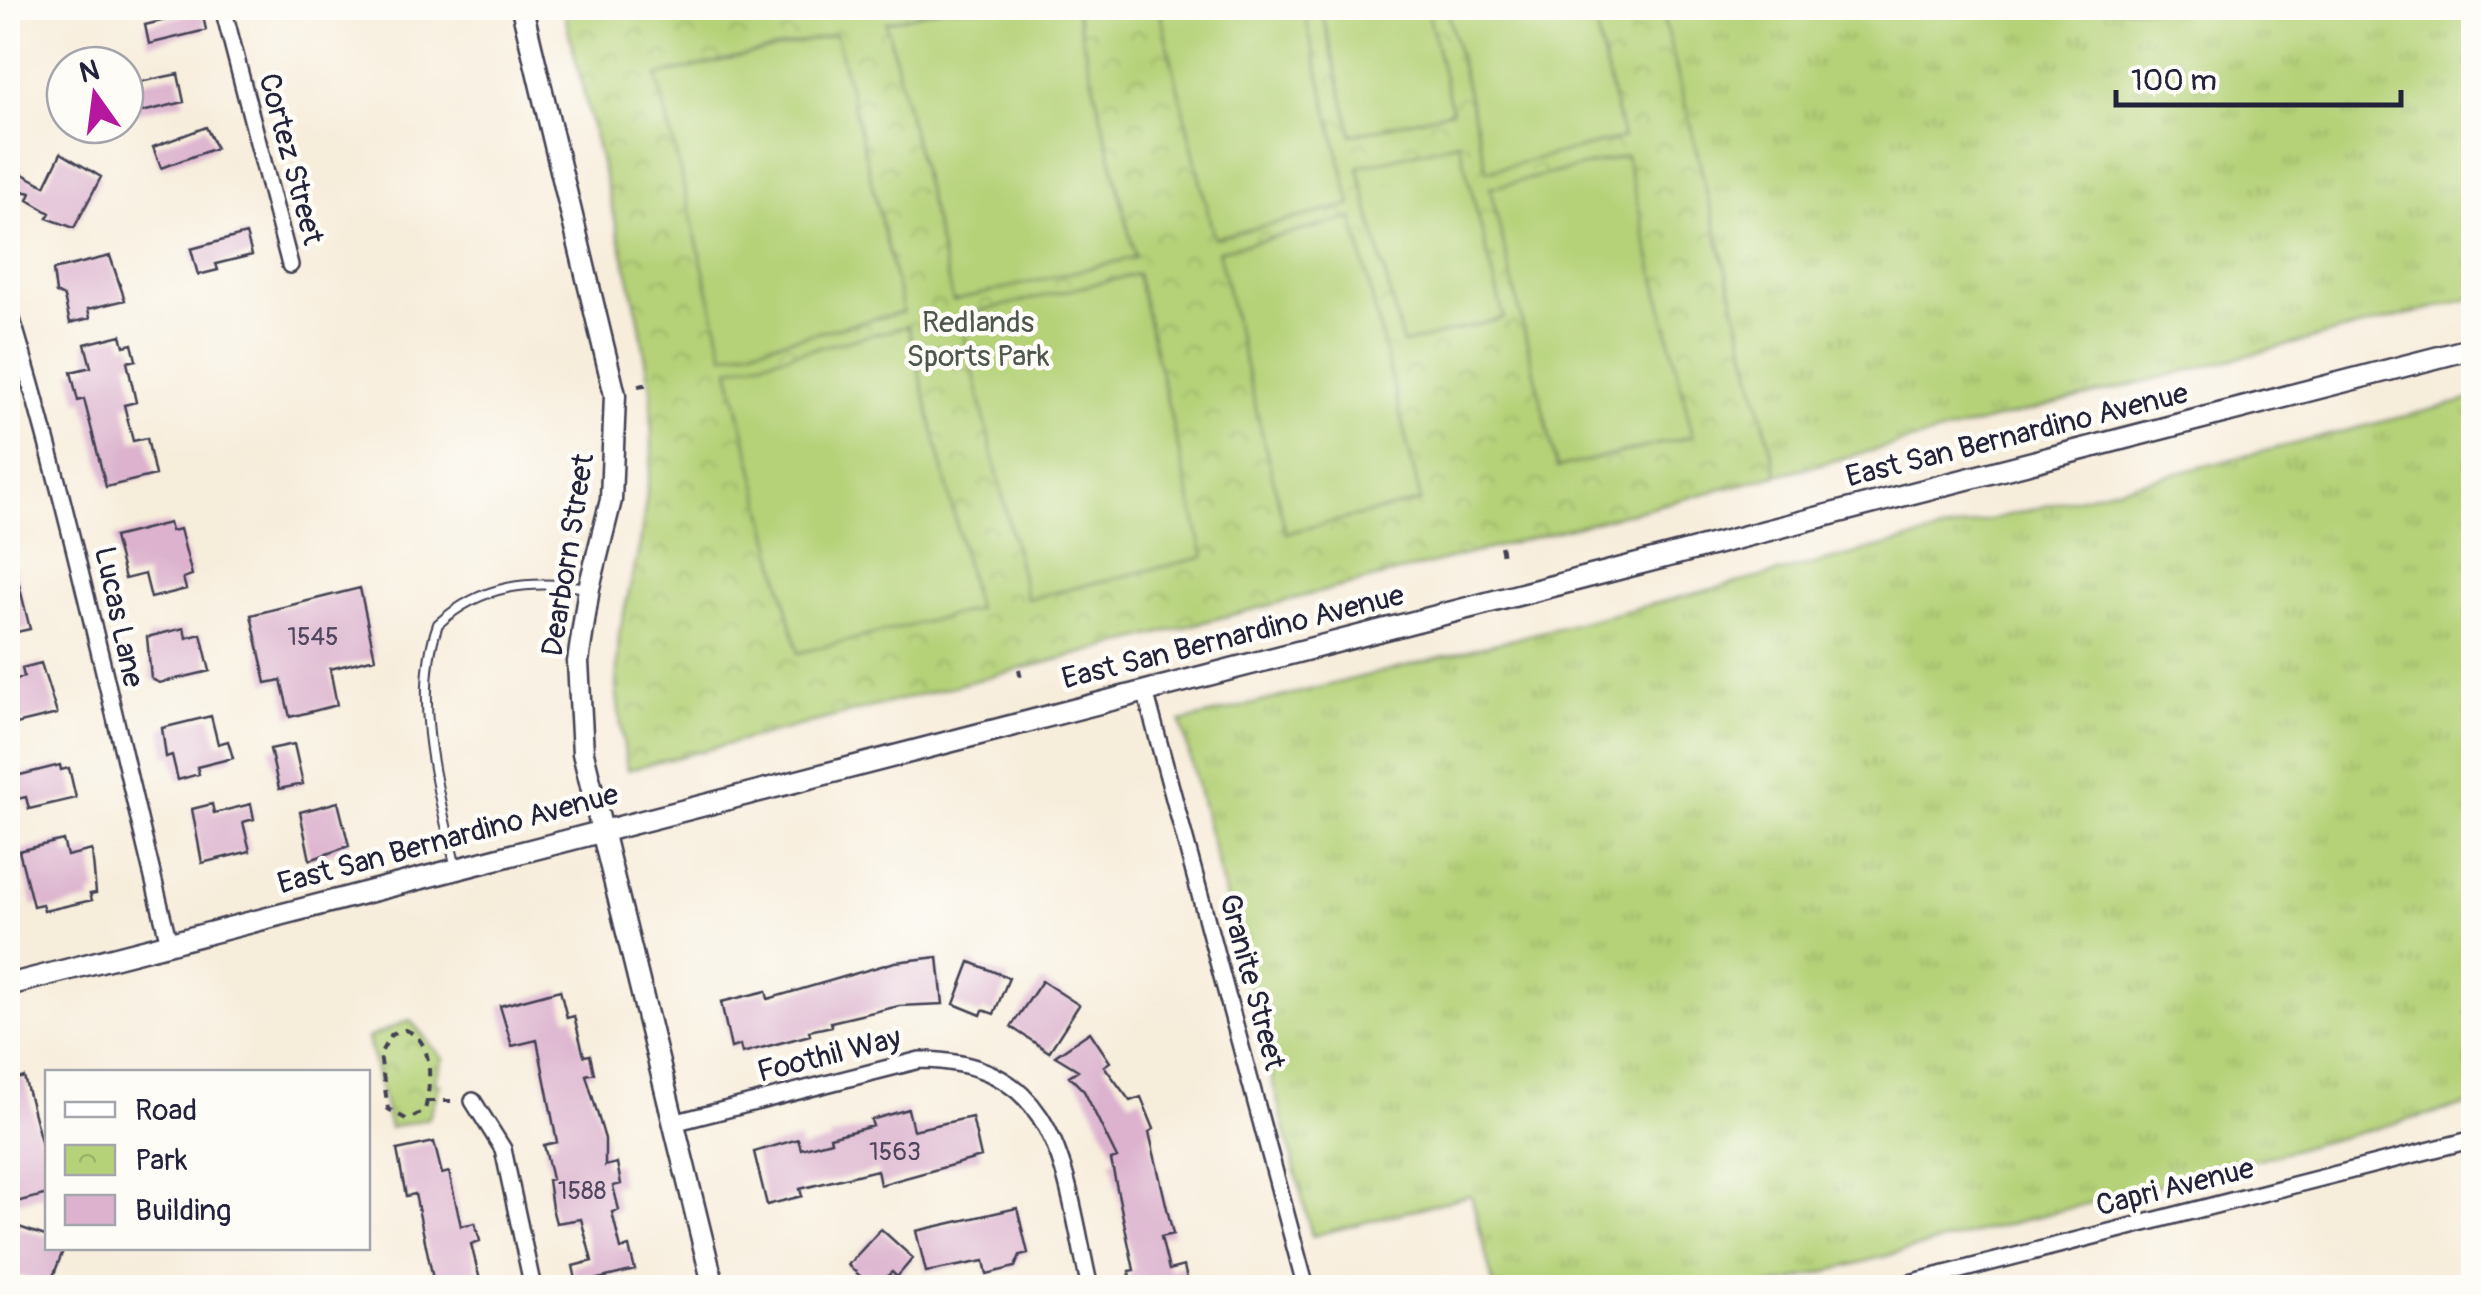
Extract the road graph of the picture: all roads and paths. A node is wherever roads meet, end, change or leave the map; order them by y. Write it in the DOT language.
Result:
graph roads {
  1 [pos="223,8"];
  2 [pos="522,8"];
  3 [pos="290,265"];
  4 [pos="8,306"];
  5 [pos="2474,348"];
  6 [pos="650,384"];
  7 [pos="638,386"];
  8 [pos="1501,546"];
  9 [pos="1503,556"];
  10 [pos="589,588"];
  11 [pos="1019,669"];
  12 [pos="1022,684"];
  13 [pos="1145,691"];
  14 [pos="602,830"];
  15 [pos="456,868"];
  16 [pos="169,942"];
  17 [pos="8,985"];
  18 [pos="427,1101"];
  19 [pos="473,1101"];
  20 [pos="673,1123"];
  21 [pos="2474,1140"];
  22 [pos="533,1288"];
  23 [pos="714,1288"];
  24 [pos="1090,1288"];
  25 [pos="1306,1288"];
  26 [pos="1890,1288"];
  1 -- 3 [label="street, Cortez Street"];
  2 -- 10 [label="street, Dearborn Street"];
  4 -- 16 [label="street, Lucas Lane"];
  5 -- 13 [label="street, East San Bernardino Avenue"];
  6 -- 7 [label="path"];
  8 -- 9 [label="path"];
  10 -- 14 [label="street, Dearborn Street"];
  10 -- 15 [label="lane"];
  11 -- 12 [label="path"];
  13 -- 14 [label="street, East San Bernardino Avenue"];
  13 -- 25 [label="street, Granite Street"];
  14 -- 15 [label="street, East San Bernardino Avenue"];
  14 -- 20 [label="street, Dearborn Street"];
  15 -- 16 [label="street, East San Bernardino Avenue"];
  16 -- 17 [label="street, East San Bernardino Avenue"];
  18 -- 18 [label="path"];
  18 -- 19 [label="path"];
  19 -- 22 [label="street"];
  20 -- 23 [label="street, Dearborn Street"];
  20 -- 24 [label="street, Foothil Way"];
  21 -- 26 [label="street, Capri Avenue"];
}
